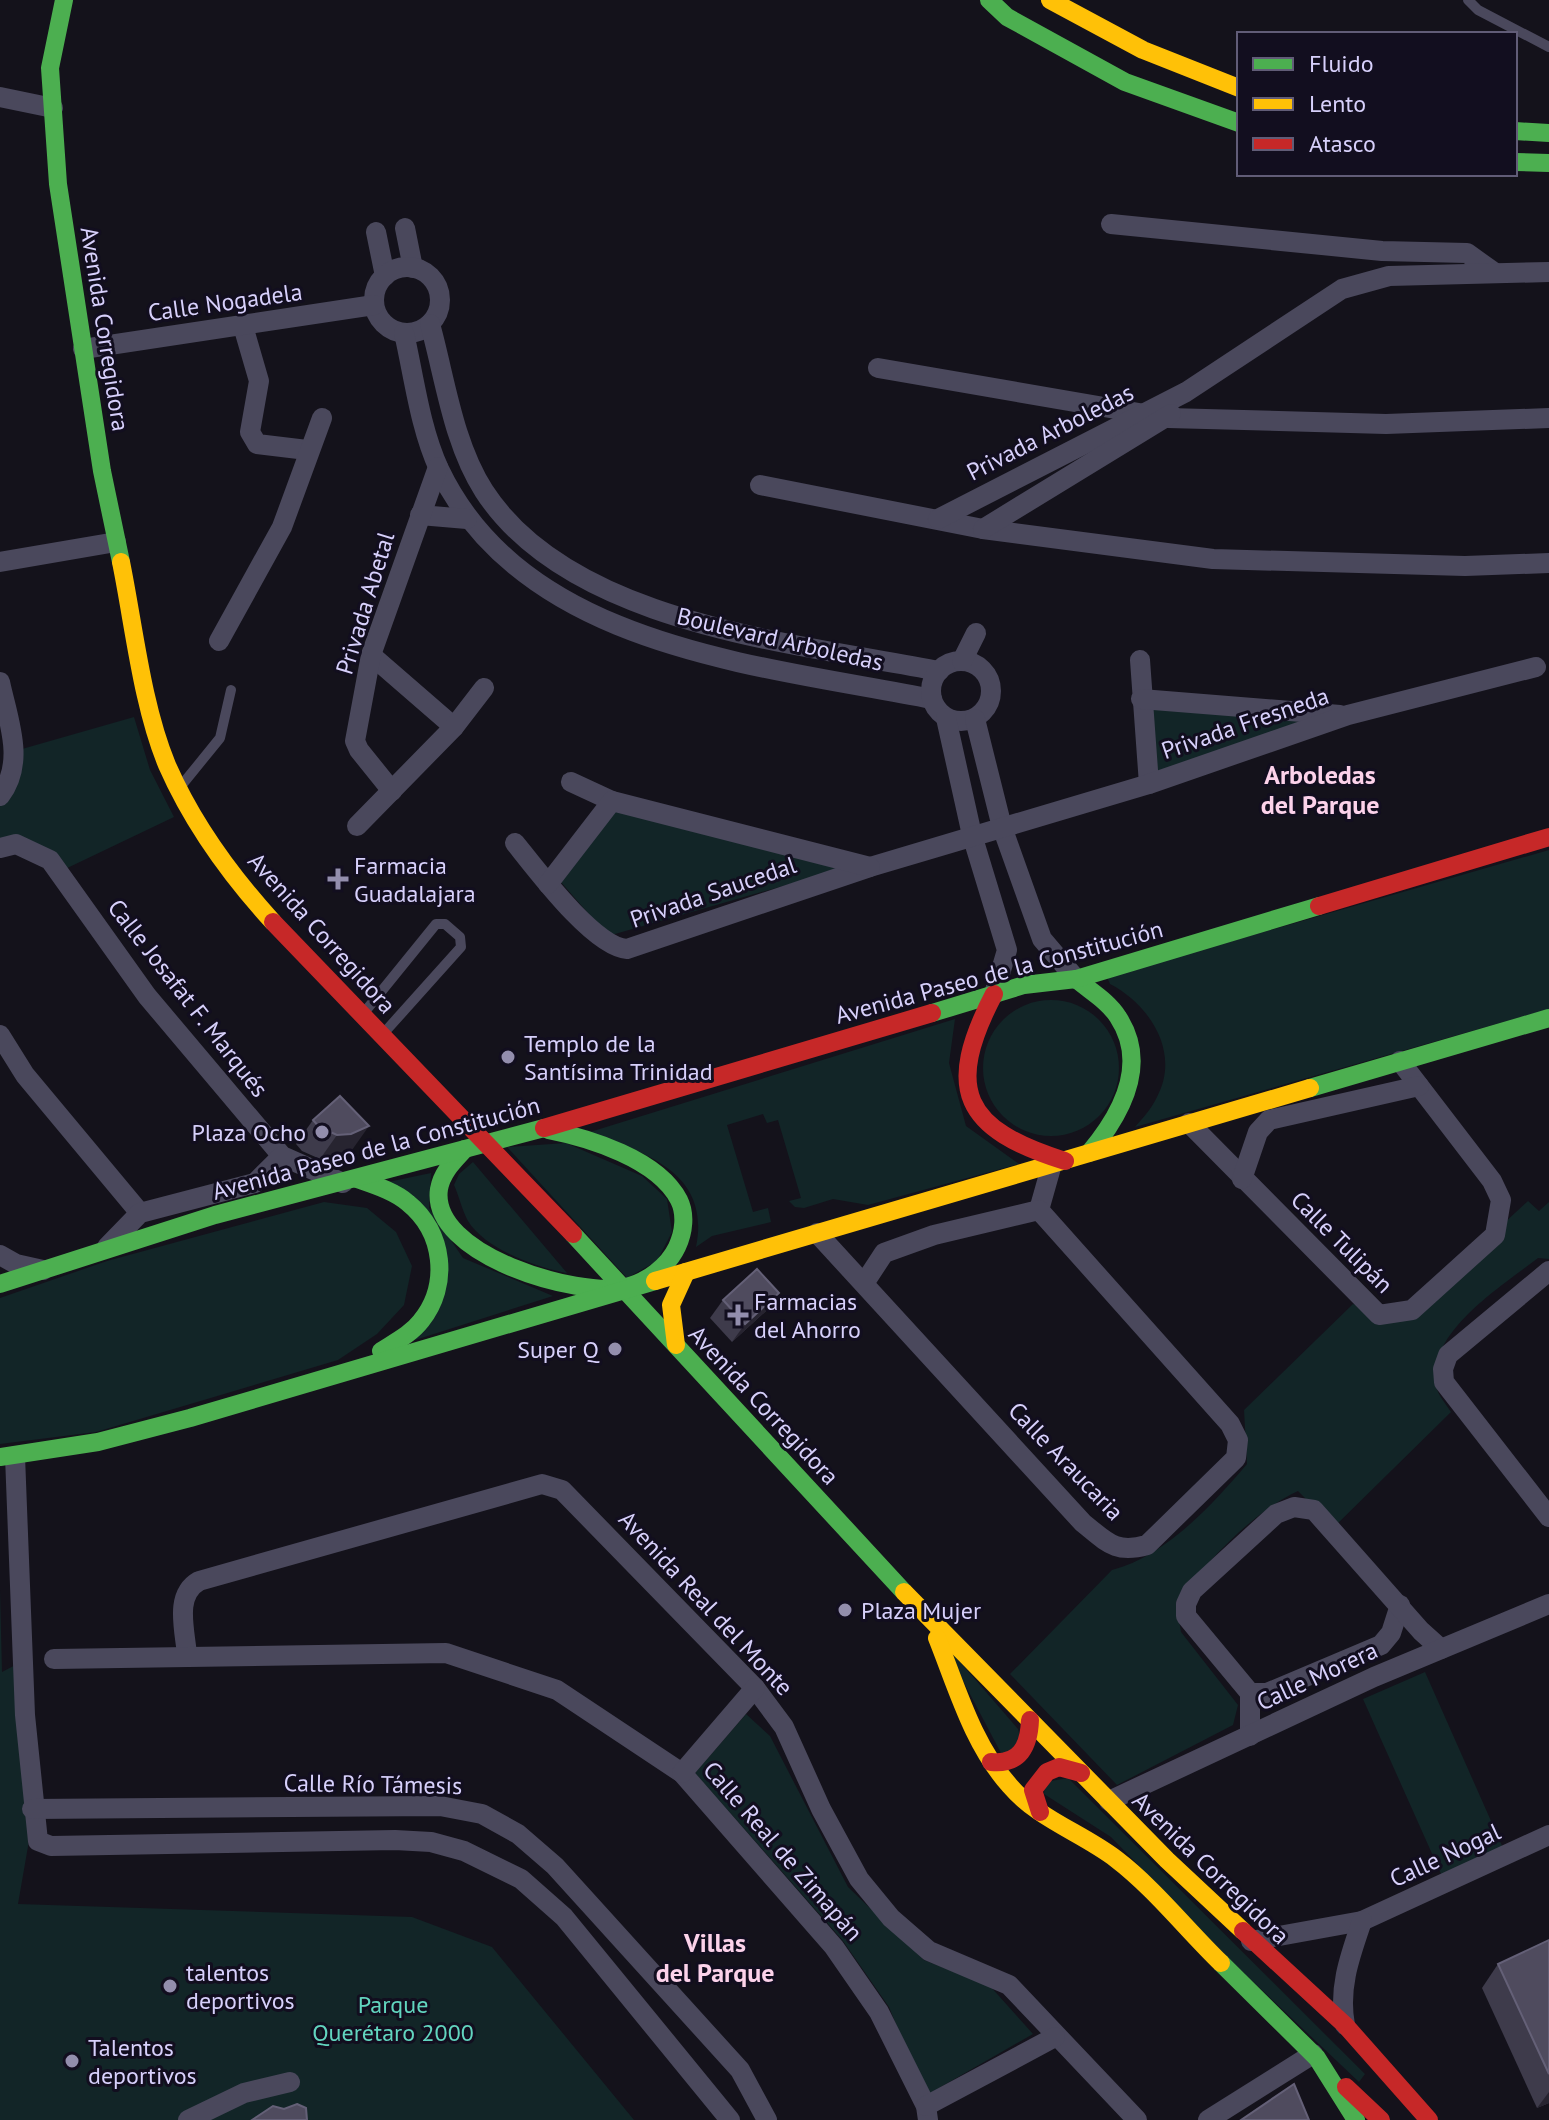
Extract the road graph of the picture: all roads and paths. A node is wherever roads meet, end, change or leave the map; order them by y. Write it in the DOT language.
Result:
graph roads {
  1 [pos="64,0"];
  2 [pos="989,0"];
  3 [pos="1050,0"];
  4 [pos="1468,0"];
  5 [pos="1549,47"];
  6 [pos="1237,87"];
  7 [pos="0,97"];
  8 [pos="53,108"];
  9 [pos="1237,122"];
  10 [pos="1517,131"];
  11 [pos="1549,133"];
  12 [pos="1517,162"];
  13 [pos="1549,163"];
  14 [pos="1111,224"];
  15 [pos="405,228"];
  16 [pos="376,232"];
  17 [pos="413,268"];
  18 [pos="1549,272"];
  19 [pos="1495,273"];
  20 [pos="385,276"];
  21 [pos="374,305"];
  22 [pos="430,324"];
  23 [pos="243,326"];
  24 [pos="404,333"];
  25 [pos="83,349"];
  26 [pos="878,368"];
  27 [pos="1186,392"];
  28 [pos="1146,412"];
  29 [pos="322,418"];
  30 [pos="1168,418"];
  31 [pos="1549,418"];
  32 [pos="307,450"];
  33 [pos="438,467"];
  34 [pos="760,485"];
  35 [pos="420,515"];
  36 [pos="467,519"];
  37 [pos="938,519"];
  38 [pos="983,529"];
  39 [pos="116,542"];
  40 [pos="0,562"];
  41 [pos="1549,563"];
  42 [pos="611,593"];
  43 [pos="600,618"];
  44 [pos="976,633"];
  45 [pos="219,641"];
  46 [pos="371,655"];
  47 [pos="1140,660"];
  48 [pos="962,661"];
  49 [pos="1536,667"];
  50 [pos="939,671"];
  51 [pos="0,682"];
  52 [pos="484,688"];
  53 [pos="231,690"];
  54 [pos="932,699"];
  55 [pos="1141,699"];
  56 [pos="1348,715"];
  57 [pos="946,718"];
  58 [pos="975,719"];
  59 [pos="454,727"];
  60 [pos="571,782"];
  61 [pos="1149,784"];
  62 [pos="180,788"];
  63 [pos="392,791"];
  64 [pos="0,796"];
  65 [pos="612,801"];
  66 [pos="357,826"];
  67 [pos="1002,827"];
  68 [pos="972,835"];
  69 [pos="1549,837"];
  70 [pos="515,843"];
  71 [pos="0,848"];
  72 [pos="870,867"];
  73 [pos="548,884"];
  74 [pos="1076,979"];
  75 [pos="994,994"];
  76 [pos="362,1016"];
  77 [pos="1549,1018"];
  78 [pos="0,1035"];
  79 [pos="382,1036"];
  80 [pos="1400,1061"];
  81 [pos="1419,1086"];
  82 [pos="1189,1123"];
  83 [pos="542,1129"];
  84 [pos="489,1142"];
  85 [pos="466,1149"];
  86 [pos="1088,1154"];
  87 [pos="282,1156"];
  88 [pos="1059,1163"];
  89 [pos="1242,1179"];
  90 [pos="350,1181"];
  91 [pos="1039,1210"];
  92 [pos="140,1213"];
  93 [pos="817,1233"];
  94 [pos="103,1250"];
  95 [pos="0,1255"];
  96 [pos="43,1270"];
  97 [pos="1549,1271"];
  98 [pos="686,1272"];
  99 [pos="865,1282"];
  100 [pos="0,1284"];
  101 [pos="624,1288"];
  102 [pos="676,1345"];
  103 [pos="357,1367"];
  104 [pos="8,1457"];
  105 [pos="1549,1517"];
  106 [pos="1549,1604"];
  107 [pos="1400,1605"];
  108 [pos="926,1616"];
  109 [pos="1441,1649"];
  110 [pos="187,1655"];
  111 [pos="54,1659"];
  112 [pos="755,1688"];
  113 [pos="1250,1693"];
  114 [pos="1007,1697"];
  115 [pos="1030,1720"];
  116 [pos="970,1721"];
  117 [pos="1250,1736"];
  118 [pos="991,1762"];
  119 [pos="682,1773"];
  120 [pos="1081,1773"];
  121 [pos="1109,1801"];
  122 [pos="32,1809"];
  123 [pos="1040,1812"];
  124 [pos="518,1834"];
  125 [pos="1549,1835"];
  126 [pos="501,1866"];
  127 [pos="1362,1921"];
  128 [pos="1251,1941"];
  129 [pos="694,2018"];
  130 [pos="1345,2025"];
  131 [pos="1055,2037"];
  132 [pos="671,2043"];
  133 [pos="1315,2056"];
  134 [pos="290,2082"];
  135 [pos="927,2113"];
  136 [pos="188,2120"];
  137 [pos="730,2120"];
  138 [pos="767,2120"];
  139 [pos="1137,2120"];
  140 [pos="1208,2120"];
  141 [pos="1333,2120"];
  142 [pos="1356,2120"];
  143 [pos="1381,2120"];
  144 [pos="1429,2120"];
  1 -- 8 [label="main road, Avenida Corregidora"];
  2 -- 9 [label="main road"];
  3 -- 6 [label="main road"];
  4 -- 5 [label="lane"];
  7 -- 8 [label="street"];
  8 -- 25 [label="main road, Avenida Corregidora"];
  10 -- 11 [label="main road"];
  12 -- 13 [label="main road"];
  14 -- 19 [label="street"];
  15 -- 17 [label="street"];
  16 -- 20 [label="street"];
  17 -- 20 [label="street"];
  17 -- 22 [label="street"];
  18 -- 19 [label="street, Privada Arboledas"];
  19 -- 27 [label="street, Privada Arboledas"];
  20 -- 21 [label="street"];
  21 -- 23 [label="street, Calle Nogadela"];
  21 -- 24 [label="street"];
  22 -- 24 [label="street"];
  22 -- 42 [label="street, Boulevard Arboledas"];
  23 -- 25 [label="street, Calle Nogadela"];
  23 -- 32 [label="street"];
  24 -- 33 [label="street, Boulevard Arboledas"];
  25 -- 39 [label="main road, Avenida Corregidora"];
  26 -- 28 [label="street"];
  27 -- 28 [label="street, Privada Arboledas"];
  27 -- 30 [label="street, Privada Arboledas"];
  28 -- 30 [label="street"];
  28 -- 37 [label="street, Privada Arboledas"];
  29 -- 32 [label="street"];
  30 -- 31 [label="street"];
  30 -- 38 [label="street, Privada Arboledas"];
  32 -- 45 [label="street"];
  33 -- 35 [label="street, Privada Abetal"];
  33 -- 36 [label="street, Boulevard Arboledas"];
  34 -- 37 [label="street"];
  35 -- 36 [label="street"];
  35 -- 46 [label="street, Privada Abetal"];
  36 -- 43 [label="street, Boulevard Arboledas"];
  37 -- 38 [label="street"];
  38 -- 41 [label="street"];
  39 -- 40 [label="street"];
  39 -- 62 [label="main road, Avenida Corregidora"];
  42 -- 43 [label="street"];
  42 -- 50 [label="street, Boulevard Arboledas"];
  43 -- 54 [label="street, Boulevard Arboledas"];
  44 -- 48 [label="street"];
  46 -- 59 [label="street"];
  46 -- 63 [label="street, Privada Abetal"];
  47 -- 55 [label="street"];
  48 -- 50 [label="street"];
  48 -- 58 [label="street"];
  49 -- 56 [label="street, Privada Fresneda"];
  50 -- 54 [label="street"];
  51 -- 64 [label="street"];
  52 -- 59 [label="street"];
  53 -- 62 [label="lane"];
  54 -- 57 [label="street"];
  55 -- 56 [label="street"];
  55 -- 61 [label="street"];
  56 -- 61 [label="street, Privada Fresneda"];
  57 -- 58 [label="street"];
  57 -- 68 [label="street"];
  58 -- 67 [label="street"];
  59 -- 63 [label="street"];
  60 -- 65 [label="street, Privada Saucedal"];
  61 -- 67 [label="street, Privada Fresneda"];
  62 -- 76 [label="main road, Avenida Corregidora"];
  63 -- 66 [label="street"];
  65 -- 72 [label="street, Privada Saucedal"];
  65 -- 73 [label="street"];
  67 -- 68 [label="street, Privada Fresneda"];
  67 -- 74 [label="street"];
  68 -- 72 [label="street, Privada Saucedal"];
  68 -- 75 [label="street"];
  69 -- 74 [label="main road, Avenida Paseo de la Constitución"];
  70 -- 73 [label="street, Privada Saucedal"];
  71 -- 87 [label="street, Calle Josafat F. Marqués"];
  72 -- 73 [label="street, Privada Saucedal"];
  74 -- 75 [label="main road, Avenida Paseo de la Constitución"];
  74 -- 86 [label="main road"];
  75 -- 83 [label="main road, Avenida Paseo de la Constitución"];
  75 -- 88 [label="main road"];
  76 -- 79 [label="main road, Avenida Corregidora"];
  76 -- 79 [label="lane"];
  77 -- 80 [label="main road"];
  78 -- 92 [label="street"];
  79 -- 84 [label="main road, Avenida Corregidora"];
  80 -- 81 [label="street, Calle Tulipán"];
  80 -- 82 [label="main road"];
  81 -- 89 [label="street"];
  81 -- 89 [label="street, Calle Tulipán"];
  82 -- 86 [label="main road"];
  82 -- 89 [label="street, Calle Tulipán"];
  83 -- 84 [label="main road, Avenida Paseo de la Constitución"];
  83 -- 101 [label="main road"];
  84 -- 85 [label="main road, Avenida Paseo de la Constitución"];
  84 -- 101 [label="main road, Avenida Corregidora"];
  85 -- 90 [label="main road, Avenida Paseo de la Constitución"];
  85 -- 101 [label="main road"];
  86 -- 88 [label="main road"];
  87 -- 90 [label="street, Calle Josafat F. Marqués"];
  87 -- 92 [label="street"];
  88 -- 91 [label="street"];
  88 -- 93 [label="main road"];
  90 -- 94 [label="main road, Avenida Paseo de la Constitución"];
  90 -- 103 [label="main road"];
  91 -- 99 [label="street"];
  91 -- 99 [label="street, Calle Araucaria"];
  92 -- 94 [label="street"];
  93 -- 98 [label="main road"];
  93 -- 99 [label="street, Calle Araucaria"];
  94 -- 96 [label="main road, Avenida Paseo de la Constitución"];
  95 -- 96 [label="street"];
  96 -- 100 [label="main road, Avenida Paseo de la Constitución"];
  97 -- 105 [label="street"];
  98 -- 101 [label="main road"];
  98 -- 102 [label="main road"];
  101 -- 102 [label="main road, Avenida Corregidora"];
  101 -- 103 [label="main road"];
  102 -- 108 [label="main road, Avenida Corregidora"];
  103 -- 104 [label="main road"];
  104 -- 122 [label="street"];
  106 -- 109 [label="street, Calle Morera"];
  107 -- 109 [label="street"];
  107 -- 113 [label="street, Calle Morera"];
  107 -- 113 [label="street"];
  108 -- 114 [label="main road, Avenida Corregidora"];
  108 -- 116 [label="main road, Avenida Corregidora"];
  109 -- 117 [label="street, Calle Morera"];
  110 -- 111 [label="street, Calle Real de Zimapán"];
  110 -- 112 [label="street, Avenida Real del Monte"];
  110 -- 119 [label="street, Calle Real de Zimapán"];
  112 -- 119 [label="street"];
  112 -- 131 [label="street, Avenida Real del Monte"];
  113 -- 117 [label="street"];
  114 -- 115 [label="main road, Avenida Corregidora"];
  114 -- 116 [label="main road"];
  115 -- 118 [label="main road"];
  115 -- 120 [label="main road, Avenida Corregidora"];
  116 -- 118 [label="main road, Avenida Corregidora"];
  117 -- 121 [label="street, Calle Morera"];
  118 -- 123 [label="main road, Avenida Corregidora"];
  119 -- 135 [label="street, Calle Real de Zimapán"];
  120 -- 121 [label="main road, Avenida Corregidora"];
  120 -- 123 [label="main road"];
  121 -- 128 [label="main road, Avenida Corregidora"];
  122 -- 124 [label="street, Calle Río Támesis"];
  122 -- 126 [label="street"];
  123 -- 133 [label="main road, Avenida Corregidora"];
  124 -- 126 [label="street"];
  124 -- 129 [label="street, Calle Río Támesis"];
  125 -- 127 [label="street, Calle Nogal"];
  126 -- 132 [label="street"];
  127 -- 128 [label="street, Calle Nogal"];
  127 -- 130 [label="street"];
  128 -- 130 [label="main road, Avenida Corregidora"];
  129 -- 132 [label="street"];
  129 -- 138 [label="street, Calle Río Támesis"];
  130 -- 144 [label="main road, Avenida Corregidora"];
  131 -- 135 [label="street"];
  131 -- 139 [label="street, Avenida Real del Monte"];
  132 -- 137 [label="street"];
  133 -- 140 [label="street"];
  133 -- 141 [label="main road"];
  133 -- 142 [label="main road, Avenida Corregidora"];
  133 -- 143 [label="main road"];
  134 -- 136 [label="street"];
}
